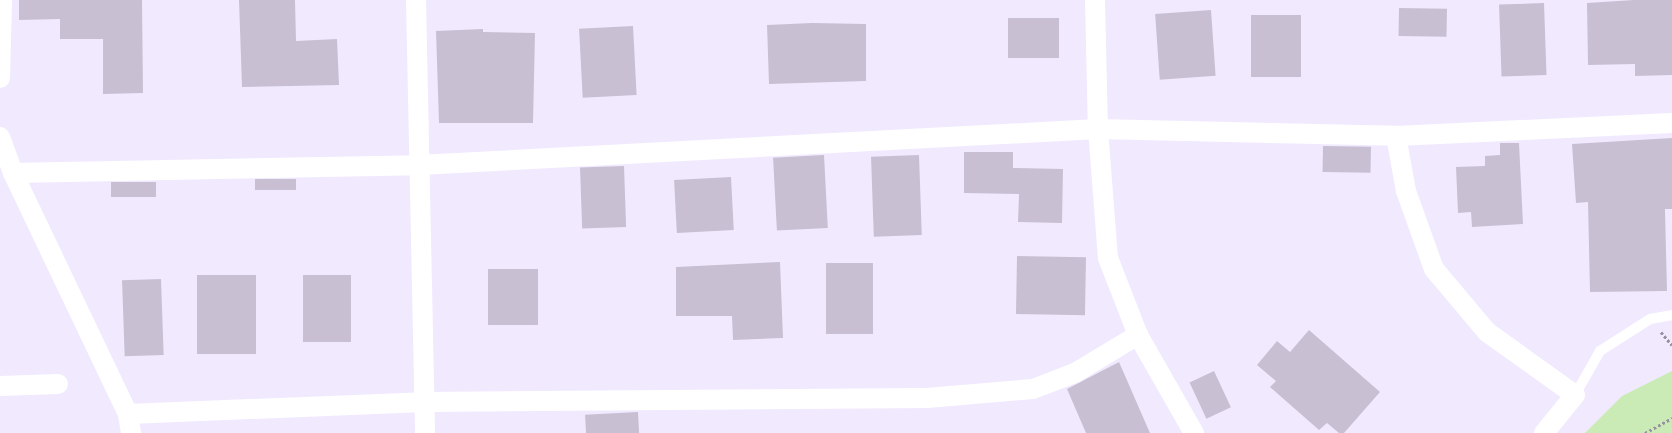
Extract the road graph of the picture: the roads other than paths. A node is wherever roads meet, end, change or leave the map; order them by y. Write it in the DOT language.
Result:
graph roads {
  1 [pos="2,0"];
  2 [pos="416,0"];
  3 [pos="1095,0"];
  4 [pos="0,78"];
  5 [pos="1672,123"];
  6 [pos="1098,130"];
  7 [pos="1396,136"];
  8 [pos="0,138"];
  9 [pos="419,165"];
  10 [pos="12,173"];
  11 [pos="1672,315"];
  12 [pos="1138,335"];
  13 [pos="58,384"];
  14 [pos="0,386"];
  15 [pos="1575,396"];
  16 [pos="424,402"];
  17 [pos="130,424"];
  18 [pos="425,433"];
  19 [pos="1194,433"];
  20 [pos="1544,433"];
  1 -- 4 [label="street"];
  2 -- 9 [label="street"];
  3 -- 6 [label="street"];
  5 -- 7 [label="street"];
  6 -- 7 [label="street"];
  6 -- 9 [label="street"];
  6 -- 12 [label="street"];
  7 -- 15 [label="street"];
  8 -- 10 [label="street"];
  9 -- 10 [label="street"];
  9 -- 16 [label="street"];
  10 -- 17 [label="street"];
  11 -- 15 [label="lane"];
  12 -- 16 [label="street"];
  12 -- 19 [label="street"];
  13 -- 14 [label="street"];
  15 -- 20 [label="street"];
  16 -- 17 [label="street"];
  16 -- 18 [label="street"];
}
